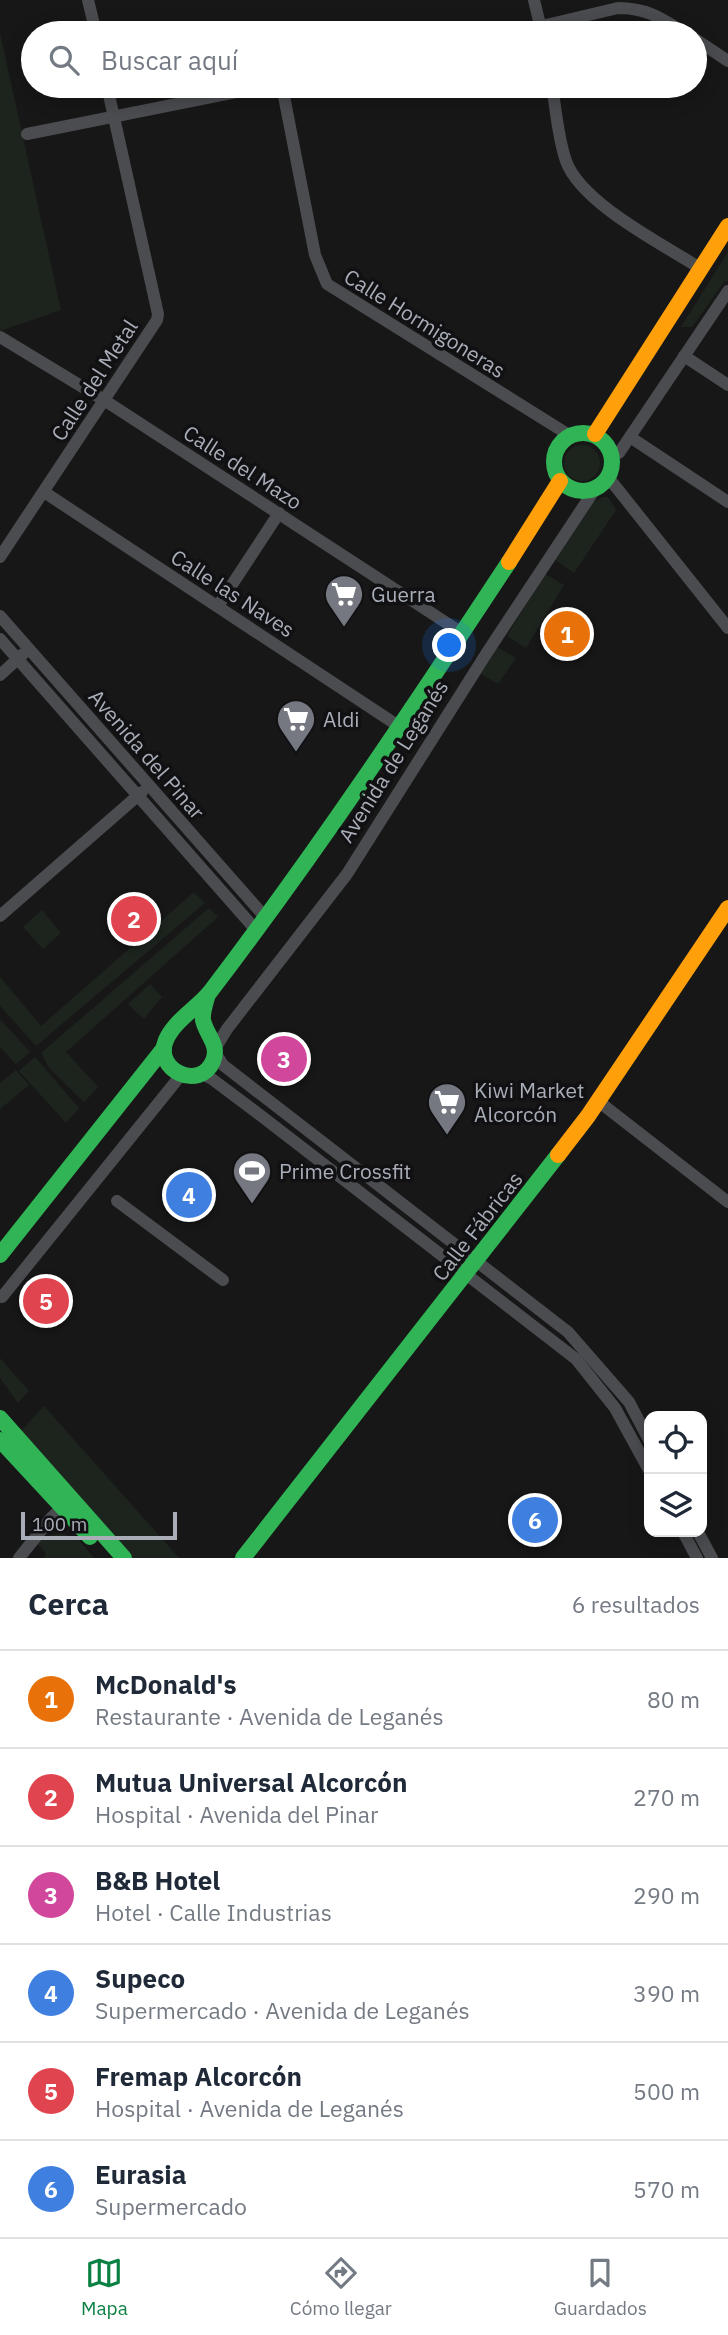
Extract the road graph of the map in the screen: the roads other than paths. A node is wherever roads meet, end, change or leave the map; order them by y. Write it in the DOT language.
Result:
graph roads {
  1 [pos="88,0"];
  2 [pos="534,0"];
  3 [pos="93,21"];
  4 [pos="539,21"];
  5 [pos="572,21"];
  6 [pos="667,21"];
  7 [pos="707,47"];
  8 [pos="728,61"];
  9 [pos="110,98"];
  10 [pos="208,98"];
  11 [pos="284,98"];
  12 [pos="554,98"];
  13 [pos="114,117"];
  14 [pos="27,134"];
  15 [pos="728,226"];
  16 [pos="700,268"];
  17 [pos="728,291"];
  18 [pos="0,337"];
  19 [pos="684,356"];
  20 [pos="728,385"];
  21 [pos="104,400"];
  22 [pos="595,434"];
  23 [pos="569,435"];
  24 [pos="630,437"];
  25 [pos="611,453"];
  26 [pos="608,477"];
  27 [pos="560,481"];
  28 [pos="595,489"];
  29 [pos="44,492"];
  30 [pos="728,502"];
  31 [pos="279,513"];
  32 [pos="0,556"];
  33 [pos="218,606"];
  34 [pos="0,616"];
  35 [pos="728,628"];
  36 [pos="462,633"];
  37 [pos="0,639"];
  38 [pos="29,649"];
  39 [pos="18,659"];
  40 [pos="0,675"];
  41 [pos="400,727"];
  42 [pos="150,786"];
  43 [pos="138,796"];
  44 [pos="728,908"];
  45 [pos="0,916"];
  46 [pos="261,924"];
  47 [pos="722,930"];
  48 [pos="208,994"];
  49 [pos="177,1027"];
  50 [pos="214,1045"];
  51 [pos="164,1048"];
  52 [pos="176,1072"];
  53 [pos="202,1074"];
  54 [pos="142,1076"];
  55 [pos="598,1101"];
  56 [pos="117,1201"];
  57 [pos="728,1202"];
  58 [pos="0,1255"];
  59 [pos="470,1267"];
  60 [pos="223,1280"];
  61 [pos="2,1297"];
  62 [pos="0,1418"];
  63 [pos="644,1430"];
  64 [pos="0,1440"];
  65 [pos="644,1461"];
  66 [pos="67,1504"];
  67 [pos="686,1537"];
  68 [pos="701,1537"];
  69 [pos="19,1558"];
  70 [pos="109,1558"];
  71 [pos="124,1558"];
  72 [pos="243,1558"];
  73 [pos="697,1558"];
  74 [pos="712,1558"];
  1 -- 3 [label="street"];
  2 -- 4 [label="street"];
  5 -- 6 [label="street"];
  7 -- 8 [label="street"];
  9 -- 13 [label="street, Calle del Metal"];
  10 -- 13 [label="street"];
  11 -- 23 [label="street, Calle Hormigoneras"];
  12 -- 16 [label="street"];
  13 -- 14 [label="street"];
  13 -- 21 [label="street, Calle del Metal"];
  15 -- 16 [label="street"];
  16 -- 22 [label="street"];
  17 -- 19 [label="street"];
  18 -- 21 [label="street, Calle del Mazo"];
  19 -- 20 [label="street"];
  19 -- 24 [label="street"];
  21 -- 29 [label="street, Calle del Metal"];
  21 -- 31 [label="street, Calle del Mazo"];
  22 -- 23 [label="street"];
  22 -- 25 [label="street"];
  23 -- 27 [label="street"];
  24 -- 25 [label="street"];
  24 -- 30 [label="street"];
  25 -- 26 [label="street"];
  26 -- 28 [label="street"];
  26 -- 35 [label="street"];
  27 -- 28 [label="street"];
  27 -- 36 [label="street, Avenida de Leganés"];
  28 -- 50 [label="street, Avenida de Leganés"];
  29 -- 32 [label="street, Calle del Metal"];
  29 -- 33 [label="street, Calle las Naves"];
  31 -- 33 [label="street"];
  31 -- 36 [label="street, Calle del Mazo"];
  33 -- 41 [label="street, Calle las Naves"];
  34 -- 38 [label="street, Avenida del Pinar"];
  36 -- 41 [label="street, Avenida de Leganés"];
  37 -- 39 [label="street, Avenida del Pinar"];
  38 -- 39 [label="street"];
  38 -- 42 [label="street, Avenida del Pinar"];
  39 -- 40 [label="street"];
  39 -- 43 [label="street, Avenida del Pinar"];
  41 -- 46 [label="street, Avenida de Leganés"];
  42 -- 43 [label="street"];
  42 -- 46 [label="street, Avenida del Pinar"];
  43 -- 45 [label="street"];
  43 -- 46 [label="street, Avenida del Pinar"];
  44 -- 47 [label="street, Calle Fábricas"];
  46 -- 48 [label="street, Avenida de Leganés"];
  47 -- 55 [label="street, Calle Fábricas"];
  48 -- 49 [label="street, Avenida de Leganés"];
  48 -- 50 [label="street"];
  49 -- 50 [label="street"];
  49 -- 51 [label="street"];
  50 -- 53 [label="street"];
  50 -- 59 [label="street"];
  51 -- 52 [label="street"];
  51 -- 54 [label="street"];
  52 -- 53 [label="street"];
  52 -- 54 [label="street"];
  52 -- 61 [label="street"];
  53 -- 59 [label="street"];
  54 -- 58 [label="street"];
  55 -- 57 [label="street"];
  55 -- 59 [label="street, Calle Fábricas"];
  56 -- 60 [label="street"];
  59 -- 63 [label="street"];
  59 -- 65 [label="street"];
  59 -- 72 [label="street, Calle Fábricas"];
  62 -- 66 [label="street"];
  64 -- 66 [label="street"];
  66 -- 69 [label="street"];
  66 -- 70 [label="street"];
  66 -- 71 [label="street"];
  67 -- 73 [label="street"];
  68 -- 74 [label="street"];
}
